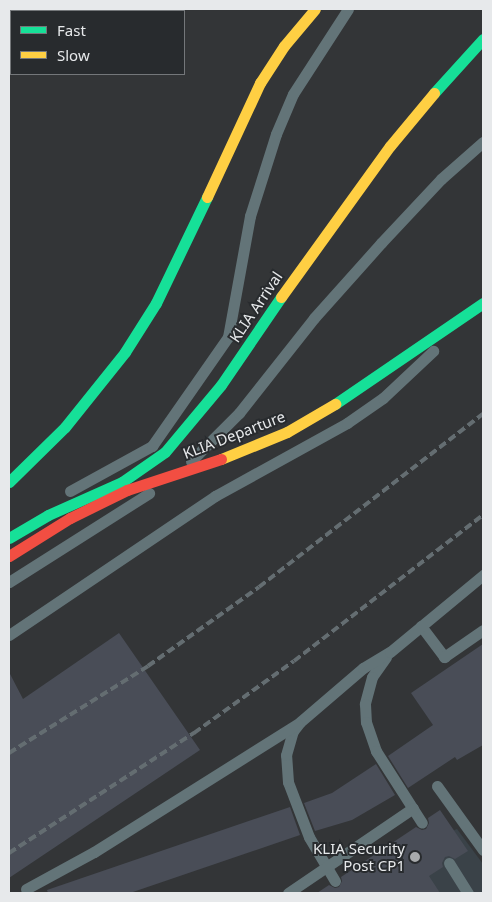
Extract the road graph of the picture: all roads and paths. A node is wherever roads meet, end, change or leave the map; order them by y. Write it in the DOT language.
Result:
graph roads {
  1 [pos="315,9"];
  2 [pos="348,9"];
  3 [pos="483,39"];
  4 [pos="483,142"];
  5 [pos="480,307"];
  6 [pos="9,482"];
  7 [pos="9,528"];
  8 [pos="9,538"];
  9 [pos="9,556"];
  10 [pos="483,575"];
  11 [pos="9,582"];
  12 [pos="421,626"];
  13 [pos="483,630"];
  14 [pos="9,635"];
  15 [pos="390,652"];
  16 [pos="300,722"];
  17 [pos="437,786"];
  18 [pos="413,808"];
  19 [pos="422,823"];
  20 [pos="483,850"];
  21 [pos="448,863"];
  22 [pos="327,866"];
  23 [pos="335,881"];
  24 [pos="26,889"];
  25 [pos="288,893"];
  26 [pos="468,893"];
  1 -- 6 [label="main road"];
  2 -- 7 [label="lane"];
  3 -- 8 [label="main road, KLIA Arrival"];
  4 -- 11 [label="lane"];
  5 -- 9 [label="main road, KLIA Departure, bridge"];
  5 -- 14 [label="lane"];
  10 -- 12 [label="lane"];
  12 -- 13 [label="lane"];
  12 -- 15 [label="lane"];
  15 -- 16 [label="lane"];
  15 -- 18 [label="lane"];
  16 -- 22 [label="lane"];
  16 -- 24 [label="lane"];
  17 -- 20 [label="lane"];
  18 -- 19 [label="lane"];
  18 -- 22 [label="lane"];
  21 -- 26 [label="lane"];
  22 -- 23 [label="lane"];
  22 -- 25 [label="lane"];
}
